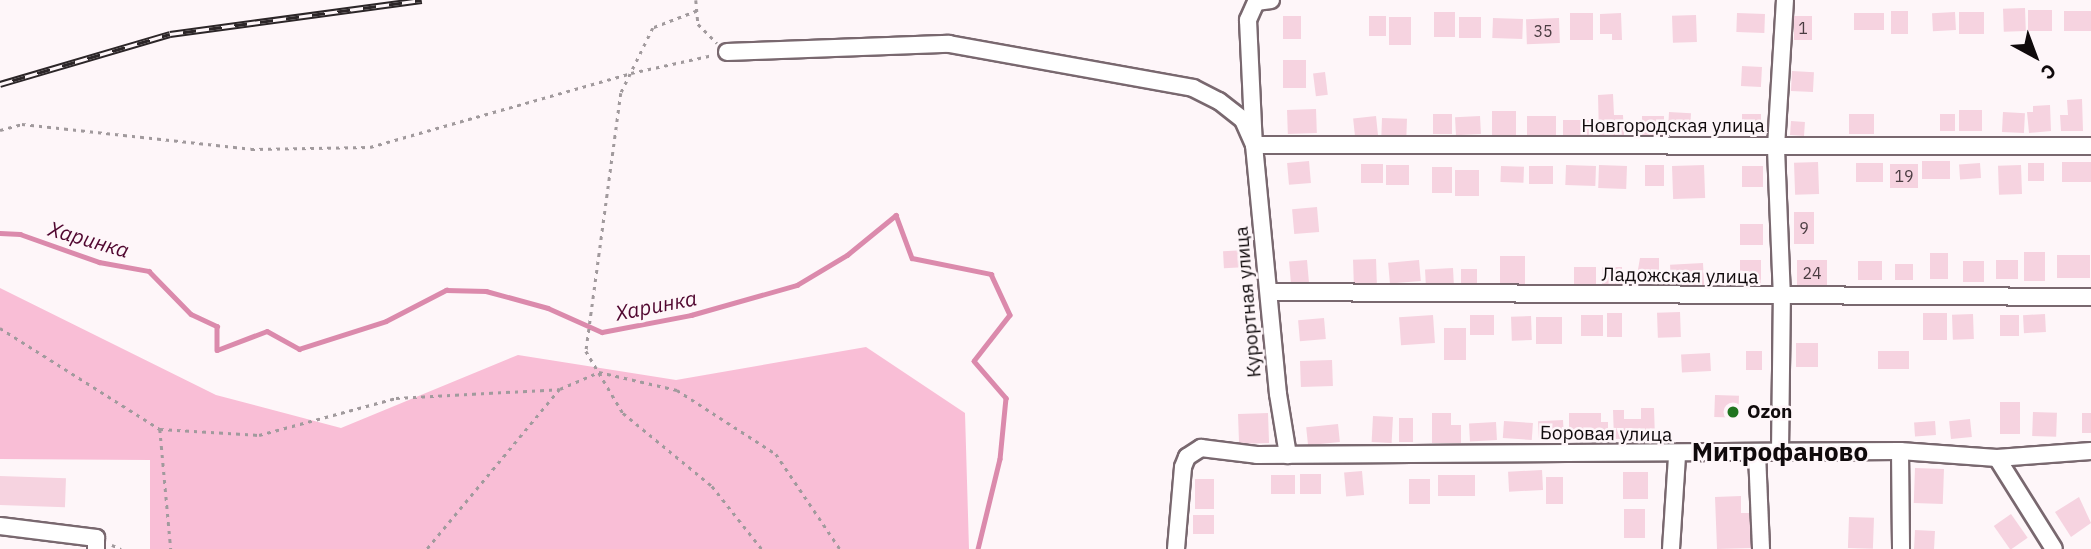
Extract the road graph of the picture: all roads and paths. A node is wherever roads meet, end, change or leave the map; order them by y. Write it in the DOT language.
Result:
graph roads {
  1 [pos="696,0"];
  2 [pos="1271,0"];
  3 [pos="1785,0"];
  4 [pos="697,11"];
  5 [pos="727,52"];
  6 [pos="631,73"];
  7 [pos="0,130"];
  8 [pos="1254,145"];
  9 [pos="2091,146"];
  10 [pos="1776,147"];
  11 [pos="1269,292"];
  12 [pos="2091,296"];
  13 [pos="1782,298"];
  14 [pos="0,328"];
  15 [pos="599,372"];
  16 [pos="560,389"];
  17 [pos="160,429"];
  18 [pos="1900,451"];
  19 [pos="2091,451"];
  20 [pos="1780,452"];
  21 [pos="1757,453"];
  22 [pos="1288,455"];
  23 [pos="1677,456"];
  24 [pos="1997,458"];
  25 [pos="0,526"];
  26 [pos="96,549"];
  27 [pos="171,549"];
  28 [pos="427,549"];
  29 [pos="762,549"];
  30 [pos="840,549"];
  31 [pos="1176,549"];
  32 [pos="1671,549"];
  33 [pos="1761,549"];
  34 [pos="1901,549"];
  35 [pos="2053,549"];
  1 -- 4 [label="path"];
  2 -- 8 [label="street, Курортная улица"];
  3 -- 10 [label="street"];
  4 -- 5 [label="path"];
  4 -- 6 [label="path"];
  5 -- 6 [label="path"];
  5 -- 8 [label="street"];
  6 -- 7 [label="path"];
  6 -- 15 [label="path"];
  8 -- 10 [label="street, Новгородская улица"];
  8 -- 11 [label="street, Курортная улица"];
  9 -- 10 [label="street, Новгородская улица"];
  10 -- 13 [label="street"];
  11 -- 13 [label="street, Ладожская улица"];
  11 -- 22 [label="street, Курортная улица"];
  12 -- 13 [label="street, Ладожская улица"];
  13 -- 20 [label="street"];
  14 -- 17 [label="path"];
  15 -- 16 [label="path"];
  15 -- 29 [label="path"];
  15 -- 30 [label="path"];
  16 -- 17 [label="path"];
  16 -- 28 [label="path"];
  17 -- 27 [label="path"];
  18 -- 20 [label="street, Боровая улица"];
  18 -- 24 [label="street, Боровая улица"];
  18 -- 34 [label="street"];
  19 -- 24 [label="street, Боровая улица"];
  20 -- 21 [label="street, Боровая улица"];
  21 -- 23 [label="street, Боровая улица"];
  21 -- 33 [label="street"];
  22 -- 23 [label="street, Боровая улица"];
  22 -- 31 [label="street, Боровая улица"];
  23 -- 32 [label="street"];
  24 -- 35 [label="street"];
  25 -- 26 [label="street"];
}
